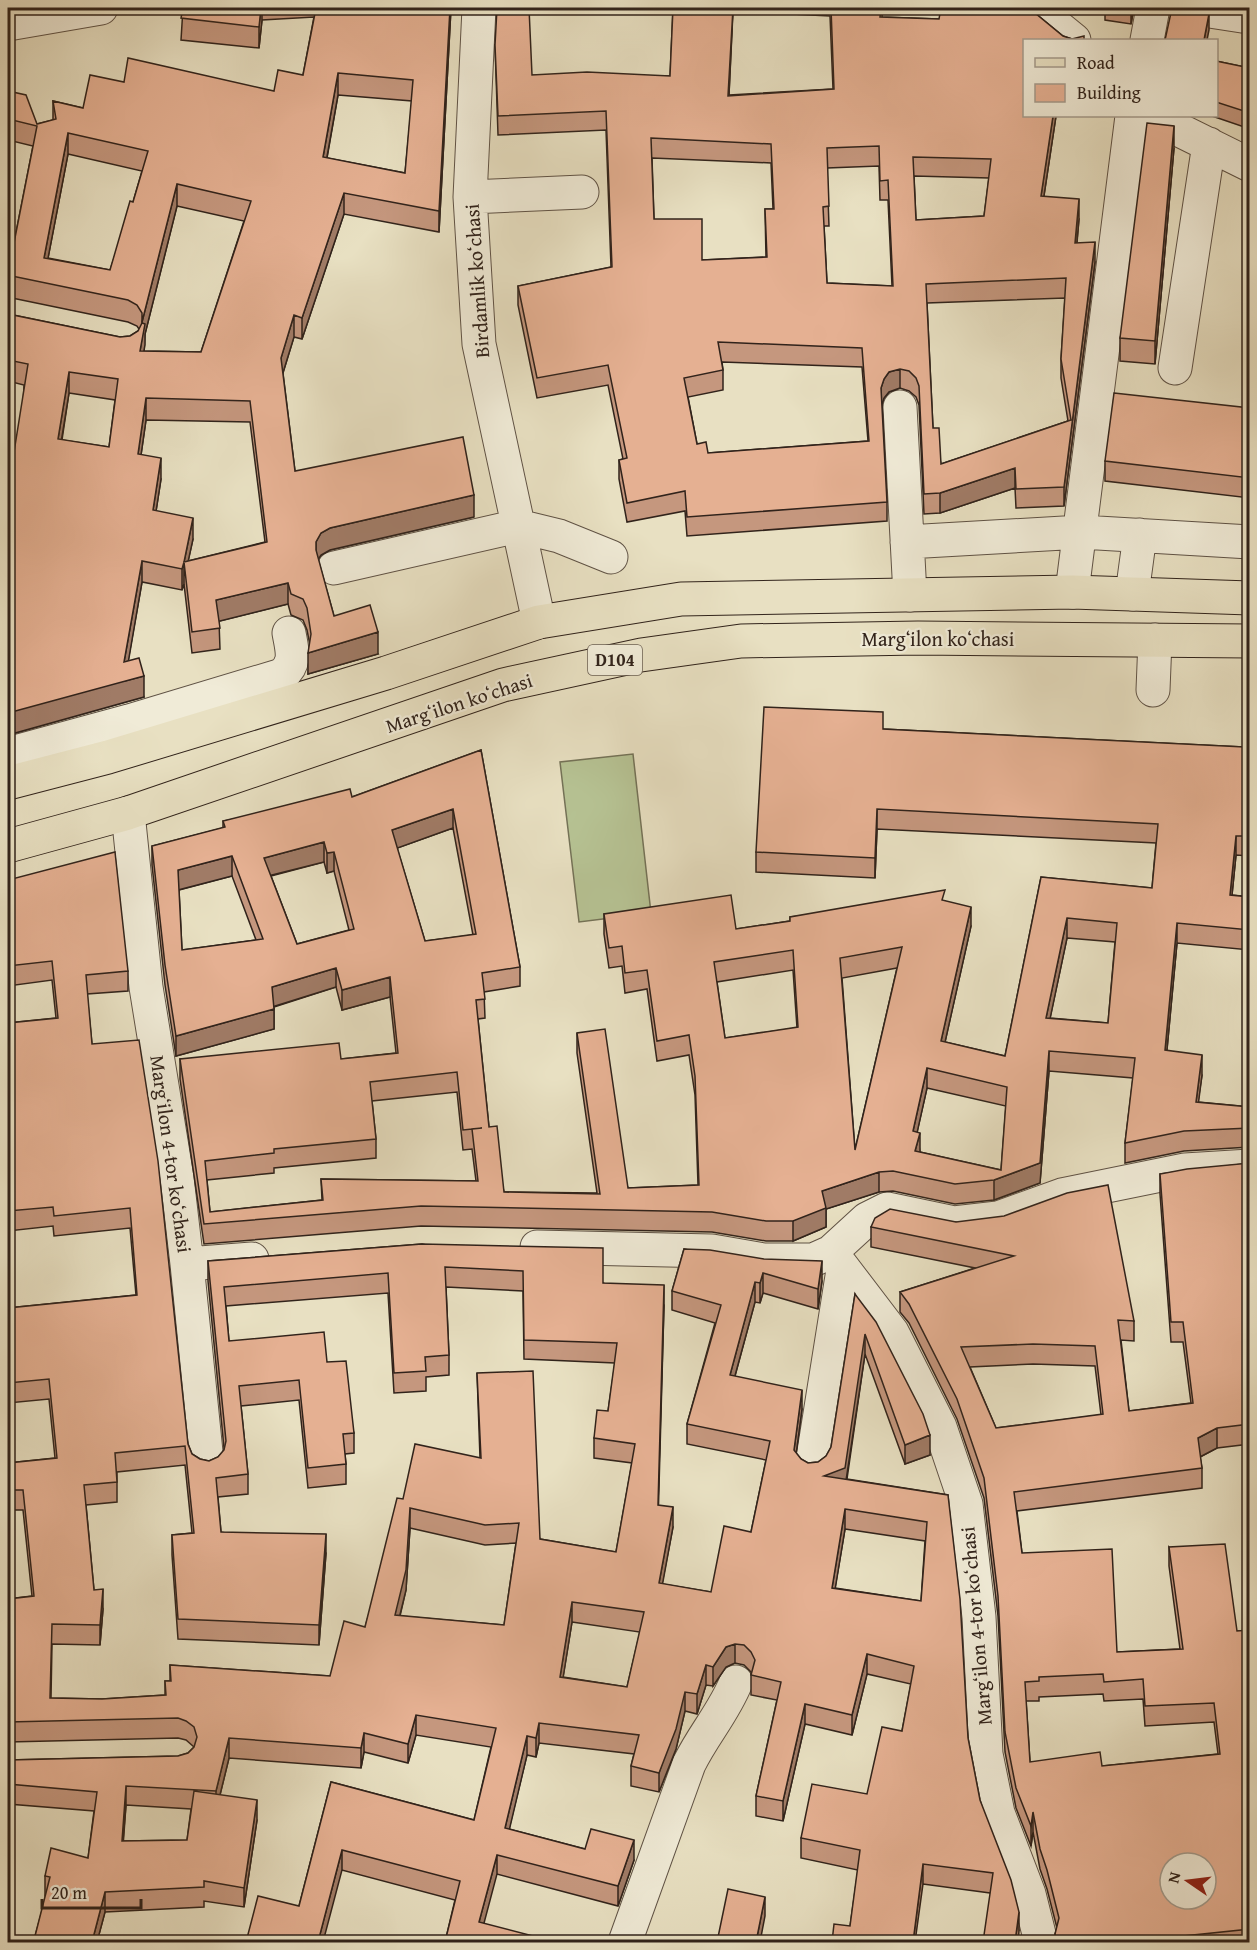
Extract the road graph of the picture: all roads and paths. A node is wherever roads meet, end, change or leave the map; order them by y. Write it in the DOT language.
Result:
graph roads {
  1 [pos="100,8"];
  2 [pos="478,8"];
  3 [pos="1041,8"];
  4 [pos="1153,8"];
  5 [pos="1190,8"];
  6 [pos="1250,12"];
  7 [pos="8,24"];
  8 [pos="1073,39"];
  9 [pos="1147,39"];
  10 [pos="1132,117"];
  11 [pos="1153,117"];
  12 [pos="1209,144"];
  13 [pos="1250,165"];
  14 [pos="582,192"];
  15 [pos="470,197"];
  16 [pos="1175,368"];
  17 [pos="900,407"];
  18 [pos="518,526"];
  19 [pos="1081,532"];
  20 [pos="1140,535"];
  21 [pos="907,542"];
  22 [pos="1250,542"];
  23 [pos="611,557"];
  24 [pos="334,567"];
  25 [pos="1072,592"];
  26 [pos="1132,594"];
  27 [pos="910,595"];
  28 [pos="1250,598"];
  29 [pos="539,621"];
  30 [pos="289,633"];
  31 [pos="1155,640"];
  32 [pos="1250,641"];
  33 [pos="1153,690"];
  34 [pos="132,735"];
  35 [pos="8,754"];
  36 [pos="57,755"];
  37 [pos="8,783"];
  38 [pos="128,813"];
  39 [pos="8,846"];
  40 [pos="1250,1166"];
  41 [pos="512,1246"];
  42 [pos="286,1257"];
  43 [pos="837,1261"];
  44 [pos="187,1264"];
  45 [pos="207,1462"];
  46 [pos="812,1464"];
  47 [pos="736,1682"];
  48 [pos="624,1942"];
  49 [pos="1041,1942"];
  1 -- 7 [label="street"];
  2 -- 15 [label="street, Birdamlik koʻchasi"];
  3 -- 8 [label="street"];
  4 -- 9 [label="street"];
  5 -- 6 [label="street"];
  10 -- 19 [label="street"];
  11 -- 12 [label="street"];
  12 -- 13 [label="street"];
  12 -- 16 [label="street"];
  14 -- 15 [label="street"];
  15 -- 18 [label="street, Birdamlik koʻchasi"];
  17 -- 21 [label="street"];
  18 -- 23 [label="street"];
  18 -- 24 [label="street"];
  18 -- 29 [label="street, Birdamlik koʻchasi"];
  19 -- 20 [label="street"];
  19 -- 21 [label="street"];
  19 -- 25 [label="street"];
  20 -- 22 [label="street"];
  20 -- 26 [label="street"];
  21 -- 27 [label="street"];
  25 -- 26 [label="main road"];
  25 -- 27 [label="main road"];
  26 -- 28 [label="main road"];
  27 -- 29 [label="main road"];
  29 -- 34 [label="main road"];
  30 -- 34 [label="street"];
  31 -- 32 [label="main road, Margʻilon koʻchasi / D104"];
  31 -- 33 [label="street"];
  31 -- 38 [label="main road, Margʻilon koʻchasi / D104"];
  34 -- 36 [label="main road"];
  35 -- 36 [label="street"];
  36 -- 37 [label="main road"];
  38 -- 39 [label="main road, Margʻilon koʻchasi / D104"];
  38 -- 44 [label="street, Margʻilon 4-tor koʻchasi"];
  40 -- 43 [label="street"];
  41 -- 43 [label="street"];
  42 -- 44 [label="street, Margʻilon 4-tor koʻchasi"];
  43 -- 46 [label="street"];
  43 -- 49 [label="street, Margʻilon 4-tor koʻchasi"];
  44 -- 45 [label="street"];
  47 -- 48 [label="street"];
}
